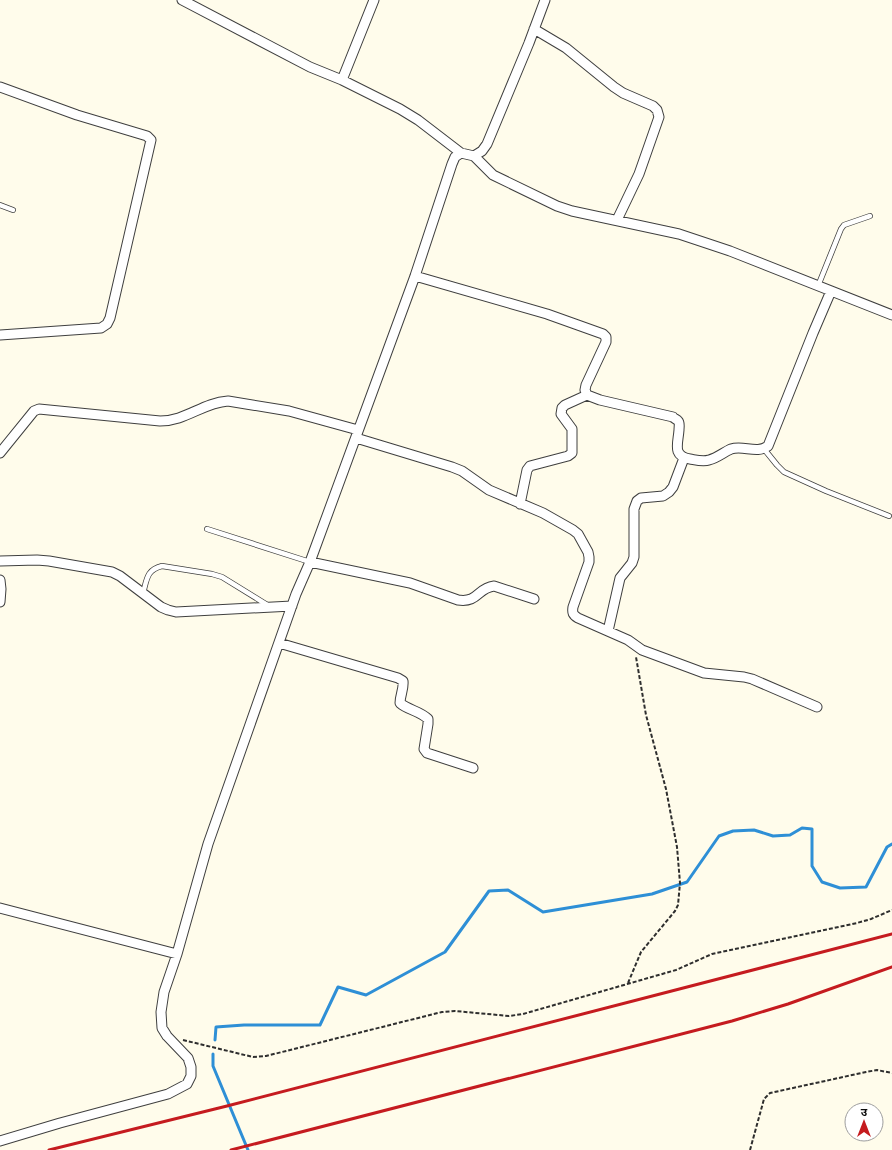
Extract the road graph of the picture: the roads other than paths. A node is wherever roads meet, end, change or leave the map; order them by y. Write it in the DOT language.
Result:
graph roads {
  1 [pos="182,0"];
  2 [pos="374,0"];
  3 [pos="545,0"];
  4 [pos="534,29"];
  5 [pos="342,80"];
  6 [pos="0,87"];
  7 [pos="461,153"];
  8 [pos="474,156"];
  9 [pos="0,205"];
  10 [pos="13,210"];
  11 [pos="870,216"];
  12 [pos="616,220"];
  13 [pos="415,276"];
  14 [pos="818,286"];
  15 [pos="831,291"];
  16 [pos="892,315"];
  17 [pos="0,335"];
  18 [pos="587,395"];
  19 [pos="357,434"];
  20 [pos="764,449"];
  21 [pos="0,453"];
  22 [pos="684,458"];
  23 [pos="520,504"];
  24 [pos="889,516"];
  25 [pos="207,529"];
  26 [pos="0,561"];
  27 [pos="310,562"];
  28 [pos="0,580"];
  29 [pos="143,593"];
  30 [pos="534,599"];
  31 [pos="0,602"];
  32 [pos="292,606"];
  33 [pos="271,607"];
  34 [pos="608,631"];
  35 [pos="279,643"];
  36 [pos="817,707"];
  37 [pos="473,768"];
  38 [pos="0,908"];
  39 [pos="177,954"];
  40 [pos="0,1141"];
  1 -- 5 [label="street"];
  2 -- 5 [label="street"];
  3 -- 4 [label="street"];
  4 -- 8 [label="street"];
  4 -- 12 [label="street"];
  5 -- 7 [label="street"];
  6 -- 17 [label="street"];
  7 -- 8 [label="street"];
  7 -- 13 [label="street"];
  8 -- 12 [label="street"];
  9 -- 10 [label="lane"];
  11 -- 14 [label="lane"];
  12 -- 14 [label="street"];
  13 -- 18 [label="street"];
  13 -- 19 [label="street"];
  14 -- 15 [label="street"];
  15 -- 16 [label="street"];
  15 -- 20 [label="street"];
  18 -- 22 [label="street"];
  18 -- 23 [label="street"];
  19 -- 21 [label="street"];
  19 -- 23 [label="street"];
  19 -- 27 [label="street"];
  20 -- 22 [label="street"];
  20 -- 24 [label="lane"];
  22 -- 34 [label="street"];
  23 -- 34 [label="street"];
  25 -- 27 [label="lane"];
  26 -- 29 [label="street"];
  27 -- 30 [label="street"];
  27 -- 32 [label="street"];
  28 -- 31 [label="street"];
  29 -- 33 [label="street"];
  29 -- 33 [label="lane"];
  32 -- 33 [label="street"];
  32 -- 35 [label="street"];
  34 -- 36 [label="street"];
  35 -- 37 [label="street"];
  35 -- 39 [label="street"];
  38 -- 39 [label="street"];
  39 -- 40 [label="street"];
}
